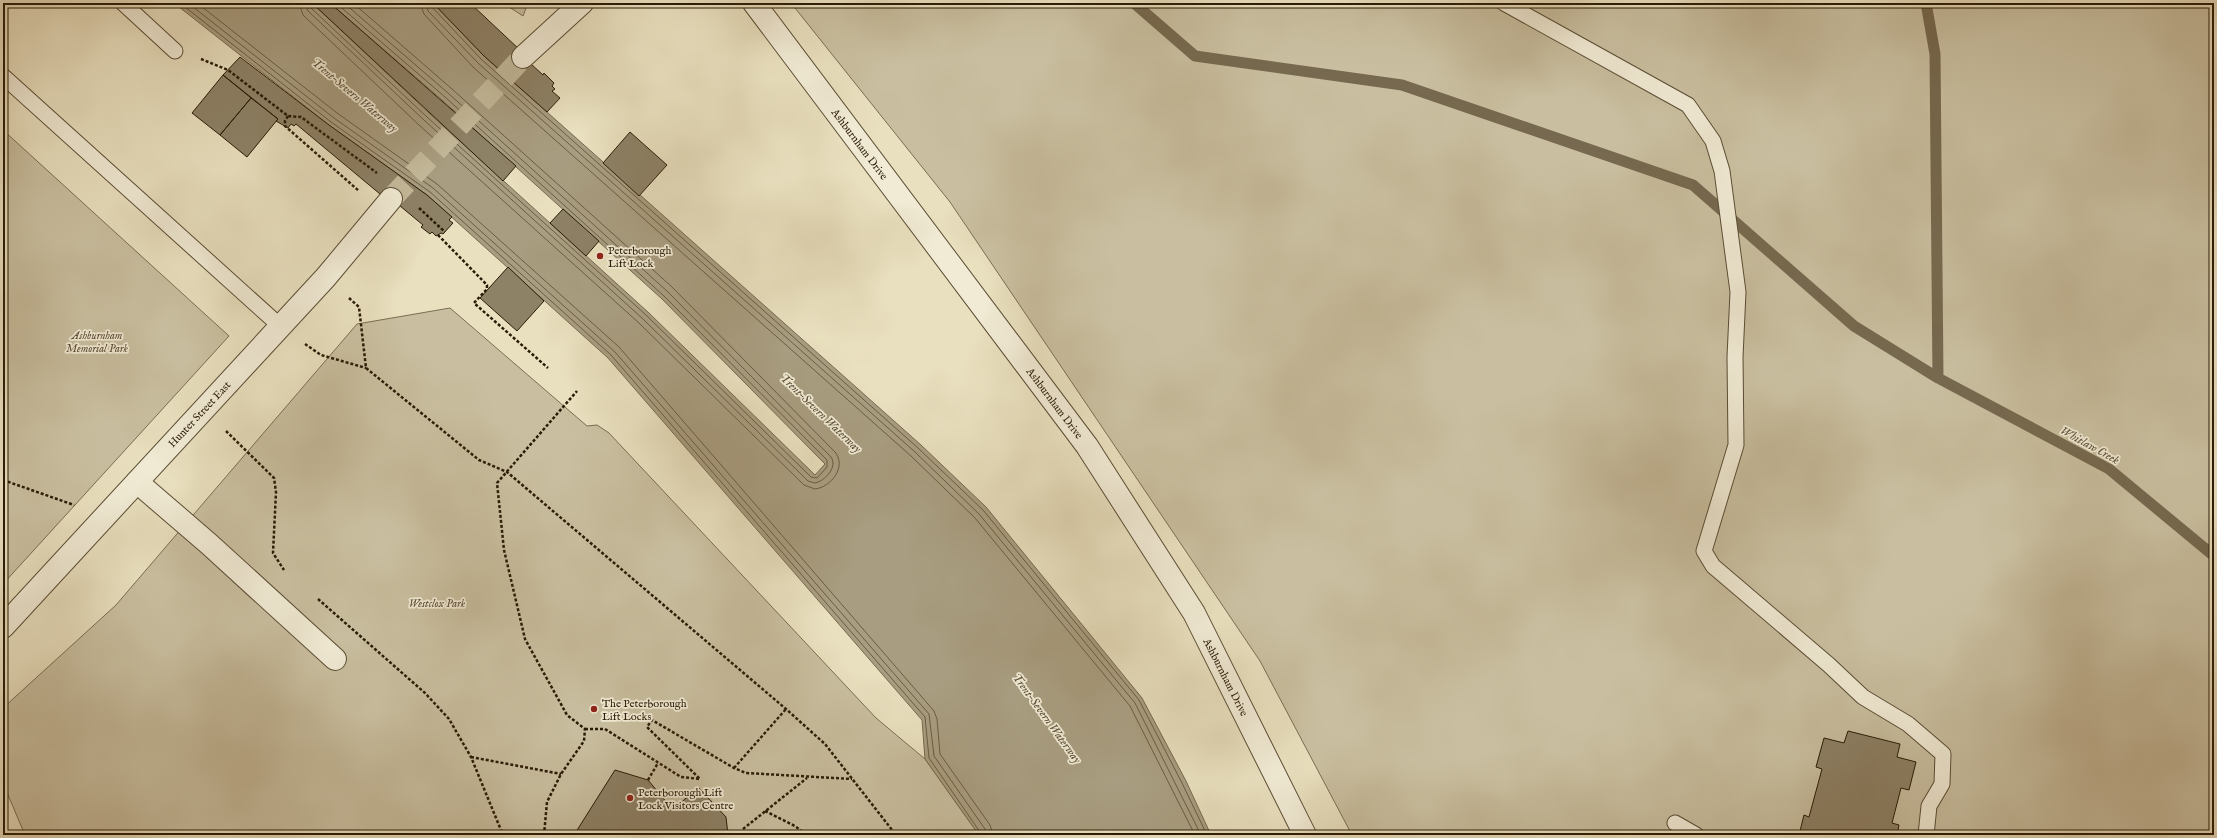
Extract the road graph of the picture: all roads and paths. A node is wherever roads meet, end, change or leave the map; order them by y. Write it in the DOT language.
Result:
graph roads {
  1 [pos="123,3"];
  2 [pos="582,3"];
  3 [pos="754,3"];
  4 [pos="1504,3"];
  5 [pos="175,51"];
  6 [pos="523,57"];
  7 [pos="3,76"];
  8 [pos="288,116"];
  9 [pos="380,175"];
  10 [pos="364,195"];
  11 [pos="391,199"];
  12 [pos="414,203"];
  13 [pos="445,232"];
  14 [pos="438,235"];
  15 [pos="326,277"];
  16 [pos="280,326"];
  17 [pos="366,368"];
  18 [pos="548,368"];
  19 [pos="577,391"];
  20 [pos="204,410"];
  21 [pos="507,472"];
  22 [pos="3,480"];
  23 [pos="137,482"];
  24 [pos="105,516"];
  25 [pos="286,571"];
  26 [pos="315,597"];
  27 [pos="3,627"];
  28 [pos="335,659"];
  29 [pos="786,709"];
  30 [pos="585,729"];
  31 [pos="471,757"];
  32 [pos="658,762"];
  33 [pos="734,768"];
  34 [pos="561,774"];
  35 [pos="808,777"];
  36 [pos="852,779"];
  37 [pos="648,780"];
  38 [pos="765,811"];
  39 [pos="1675,823"];
  40 [pos="743,829"];
  41 [pos="503,835"];
  42 [pos="544,835"];
  43 [pos="807,835"];
  44 [pos="896,835"];
  45 [pos="1305,835"];
  46 [pos="1696,835"];
  47 [pos="1926,835"];
  1 -- 5 [label="lane"];
  2 -- 6 [label="street"];
  3 -- 45 [label="street, Ashburnham Drive"];
  4 -- 47 [label="lane"];
  5 -- 8 [label="path"];
  7 -- 16 [label="lane"];
  8 -- 9 [label="path"];
  8 -- 10 [label="path"];
  11 -- 15 [label="street, Hunter Street East"];
  12 -- 13 [label="path"];
  14 -- 18 [label="path"];
  15 -- 16 [label="street, Hunter Street East"];
  15 -- 17 [label="path"];
  16 -- 17 [label="path"];
  16 -- 20 [label="street, Hunter Street East"];
  17 -- 21 [label="path"];
  19 -- 21 [label="path"];
  20 -- 23 [label="street, Hunter Street East"];
  20 -- 25 [label="path"];
  21 -- 29 [label="path"];
  21 -- 30 [label="path"];
  22 -- 24 [label="path"];
  23 -- 24 [label="street, Hunter Street East"];
  23 -- 28 [label="street"];
  24 -- 27 [label="street, Hunter Street East"];
  26 -- 31 [label="path"];
  29 -- 33 [label="path"];
  29 -- 36 [label="path"];
  30 -- 32 [label="path"];
  30 -- 34 [label="path"];
  31 -- 34 [label="path"];
  31 -- 41 [label="path"];
  32 -- 33 [label="path"];
  32 -- 37 [label="path"];
  33 -- 35 [label="path"];
  34 -- 42 [label="path"];
  35 -- 36 [label="path"];
  35 -- 38 [label="path"];
  36 -- 44 [label="path"];
  38 -- 40 [label="path"];
  38 -- 43 [label="path"];
  39 -- 46 [label="lane"];
}
